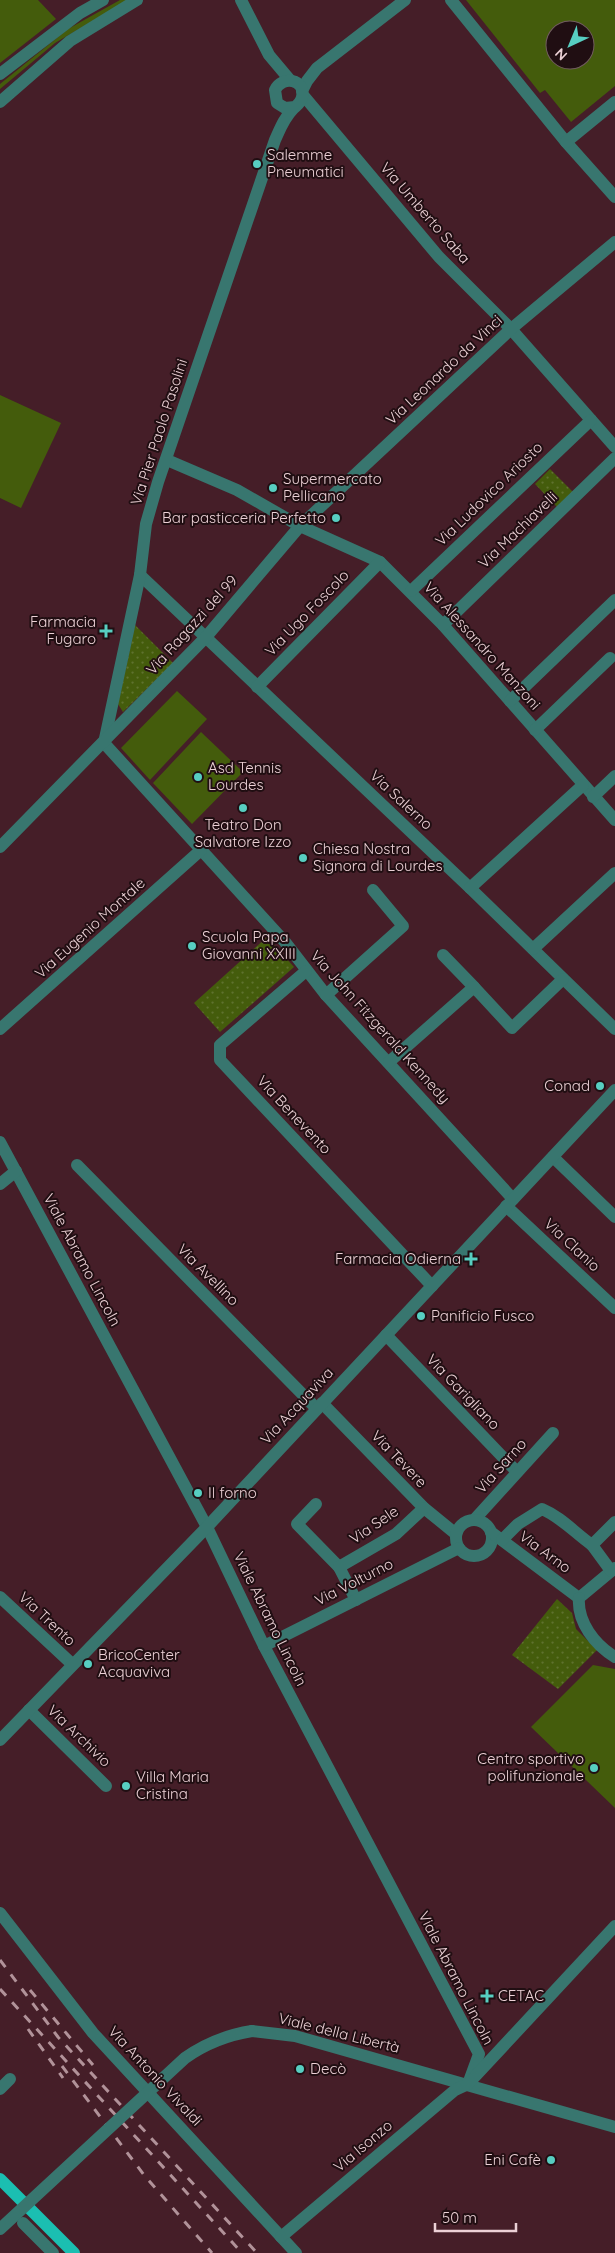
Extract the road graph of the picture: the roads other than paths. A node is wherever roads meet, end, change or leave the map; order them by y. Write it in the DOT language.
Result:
graph roads {
  1 [pos="103,0"];
  2 [pos="137,0"];
  3 [pos="241,0"];
  4 [pos="405,0"];
  5 [pos="451,0"];
  6 [pos="269,55"];
  7 [pos="317,68"];
  8 [pos="0,74"];
  9 [pos="292,81"];
  10 [pos="275,95"];
  11 [pos="299,100"];
  12 [pos="0,102"];
  13 [pos="615,102"];
  14 [pos="274,140"];
  15 [pos="566,142"];
  16 [pos="615,197"];
  17 [pos="615,242"];
  18 [pos="511,329"];
  19 [pos="590,420"];
  20 [pos="615,447"];
  21 [pos="615,458"];
  22 [pos="167,460"];
  23 [pos="300,526"];
  24 [pos="380,562"];
  25 [pos="140,575"];
  26 [pos="411,591"];
  27 [pos="615,600"];
  28 [pos="443,624"];
  29 [pos="206,637"];
  30 [pos="610,658"];
  31 [pos="257,687"];
  32 [pos="510,701"];
  33 [pos="535,730"];
  34 [pos="104,743"];
  35 [pos="615,776"];
  36 [pos="583,785"];
  37 [pos="593,797"];
  38 [pos="615,820"];
  39 [pos="0,847"];
  40 [pos="201,850"];
  41 [pos="615,873"];
  42 [pos="470,888"];
  43 [pos="373,890"];
  44 [pos="533,949"];
  45 [pos="443,955"];
  46 [pos="306,971"];
  47 [pos="563,979"];
  48 [pos="474,987"];
  49 [pos="326,995"];
  50 [pos="0,1029"];
  51 [pos="615,1029"];
  52 [pos="389,1062"];
  53 [pos="615,1090"];
  54 [pos="0,1142"];
  55 [pos="553,1157"];
  56 [pos="77,1165"];
  57 [pos="16,1172"];
  58 [pos="0,1184"];
  59 [pos="510,1203"];
  60 [pos="615,1217"];
  61 [pos="432,1286"];
  62 [pos="615,1308"];
  63 [pos="386,1335"];
  64 [pos="319,1406"];
  65 [pos="553,1433"];
  66 [pos="517,1472"];
  67 [pos="316,1504"];
  68 [pos="424,1508"];
  69 [pos="474,1520"];
  70 [pos="615,1522"];
  71 [pos="207,1527"];
  72 [pos="491,1532"];
  73 [pos="456,1534"];
  74 [pos="502,1540"];
  75 [pos="592,1545"];
  76 [pos="459,1548"];
  77 [pos="339,1567"];
  78 [pos="613,1569"];
  79 [pos="0,1597"];
  80 [pos="579,1598"];
  81 [pos="356,1600"];
  82 [pos="264,1646"];
  83 [pos="615,1657"];
  84 [pos="72,1664"];
  85 [pos="28,1710"];
  86 [pos="0,1740"];
  87 [pos="106,1786"];
  88 [pos="0,1913"];
  89 [pos="615,1926"];
  90 [pos="10,2079"];
  91 [pos="468,2084"];
  92 [pos="0,2089"];
  93 [pos="615,2127"];
  94 [pos="0,2179"];
  95 [pos="23,2223"];
  96 [pos="0,2229"];
  97 [pos="281,2237"];
  98 [pos="70,2252"];
  99 [pos="53,2253"];
  100 [pos="296,2253"];
  1 -- 8 [label="street"];
  2 -- 12 [label="street"];
  3 -- 6 [label="street, Via Pier Paolo Pasolini"];
  4 -- 7 [label="street"];
  5 -- 15 [label="street"];
  6 -- 9 [label="street, Via Pier Paolo Pasolini"];
  6 -- 10 [label="street, Via Pier Paolo Pasolini"];
  7 -- 9 [label="street"];
  7 -- 11 [label="street"];
  9 -- 10 [label="street"];
  9 -- 11 [label="street, Via Pier Paolo Pasolini"];
  10 -- 11 [label="street, Via Umberto Saba"];
  10 -- 14 [label="street, Via Pier Paolo Pasolini"];
  11 -- 14 [label="street, Via Pier Paolo Pasolini"];
  11 -- 18 [label="street, Via Umberto Saba"];
  13 -- 15 [label="street"];
  14 -- 22 [label="street, Via Pier Paolo Pasolini"];
  15 -- 16 [label="street"];
  17 -- 18 [label="street, Via Leonardo da Vinci"];
  18 -- 19 [label="street, Via Umberto Saba"];
  18 -- 23 [label="street, Via Leonardo da Vinci"];
  19 -- 20 [label="street, Via Umberto Saba"];
  19 -- 26 [label="street, Via Ludovico Ariosto"];
  21 -- 28 [label="street, Via Machiavelli"];
  22 -- 23 [label="street, Via Alessandro Manzoni"];
  22 -- 25 [label="street, Via Pier Paolo Pasolini"];
  23 -- 24 [label="street, Via Alessandro Manzoni"];
  23 -- 29 [label="street, Via Ragazzi del 99"];
  24 -- 26 [label="street, Via Alessandro Manzoni"];
  24 -- 31 [label="street, Via Ugo Foscolo"];
  25 -- 29 [label="street, Via Salerno"];
  25 -- 34 [label="street, Via Pier Paolo Pasolini"];
  26 -- 28 [label="street, Via Alessandro Manzoni"];
  27 -- 32 [label="street"];
  28 -- 32 [label="street, Via Alessandro Manzoni"];
  29 -- 31 [label="street, Via Salerno"];
  29 -- 34 [label="street, Via Ragazzi del 99"];
  30 -- 33 [label="street"];
  31 -- 42 [label="street, Via Salerno"];
  32 -- 33 [label="street, Via Alessandro Manzoni"];
  33 -- 36 [label="street, Via Alessandro Manzoni"];
  34 -- 39 [label="street, Via Ragazzi del 99"];
  34 -- 40 [label="street, Via John Fitzgerald Kennedy"];
  35 -- 37 [label="street"];
  36 -- 37 [label="street, Via Alessandro Manzoni"];
  36 -- 42 [label="street"];
  37 -- 38 [label="street, Via Alessandro Manzoni"];
  40 -- 46 [label="street, Via John Fitzgerald Kennedy"];
  40 -- 50 [label="street, Via Eugenio Montale"];
  41 -- 44 [label="street"];
  42 -- 44 [label="street, Via Salerno"];
  43 -- 49 [label="street"];
  44 -- 47 [label="street, Via Salerno"];
  45 -- 48 [label="street"];
  46 -- 49 [label="street, Via John Fitzgerald Kennedy"];
  46 -- 61 [label="street, Via Benevento"];
  47 -- 48 [label="street"];
  47 -- 51 [label="street, Via Salerno"];
  48 -- 52 [label="street"];
  49 -- 52 [label="street, Via John Fitzgerald Kennedy"];
  52 -- 59 [label="street, Via John Fitzgerald Kennedy"];
  53 -- 55 [label="street, Via Acquaviva"];
  54 -- 57 [label="street, Viale Abramo Lincoln"];
  55 -- 59 [label="street, Via Acquaviva"];
  55 -- 60 [label="street"];
  56 -- 64 [label="street, Via Avellino"];
  57 -- 58 [label="street"];
  57 -- 71 [label="street, Viale Abramo Lincoln"];
  59 -- 61 [label="street, Via Acquaviva"];
  59 -- 62 [label="street, Via Clanio"];
  61 -- 63 [label="street, Via Acquaviva"];
  63 -- 64 [label="street, Via Acquaviva"];
  63 -- 66 [label="street, Via Garigliano"];
  64 -- 68 [label="street, Via Tevere"];
  64 -- 71 [label="street, Via Acquaviva"];
  65 -- 66 [label="street, Via Sarno"];
  66 -- 69 [label="street, Via Sarno"];
  67 -- 77 [label="street"];
  68 -- 73 [label="street, Via Tevere"];
  68 -- 77 [label="street, Via Sele"];
  69 -- 72 [label="street"];
  69 -- 73 [label="street"];
  70 -- 75 [label="street"];
  71 -- 82 [label="street, Viale Abramo Lincoln"];
  71 -- 84 [label="street, Via Acquaviva"];
  72 -- 74 [label="street, Via Arno"];
  72 -- 76 [label="street"];
  73 -- 76 [label="street"];
  74 -- 75 [label="street"];
  74 -- 80 [label="street, Via Arno"];
  75 -- 78 [label="street"];
  76 -- 81 [label="street, Via Volturno"];
  77 -- 81 [label="street"];
  78 -- 80 [label="street"];
  79 -- 84 [label="street, Via Trento"];
  80 -- 83 [label="street"];
  81 -- 82 [label="street, Via Volturno"];
  82 -- 91 [label="street, Viale Abramo Lincoln"];
  84 -- 85 [label="street, Via Acquaviva"];
  85 -- 86 [label="street, Via Acquaviva"];
  85 -- 87 [label="street, Via Archivio"];
  88 -- 97 [label="street, Via Antonio Vivaldi"];
  89 -- 91 [label="street, Via Isonzo"];
  90 -- 92 [label="street"];
  91 -- 93 [label="street, Viale della Libertà"];
  91 -- 96 [label="street, Viale della Libertà, bridge"];
  91 -- 97 [label="street, Via Isonzo"];
  94 -- 98 [label="main road"];
  95 -- 99 [label="street"];
  97 -- 100 [label="street, Via Antonio Vivaldi"];
}
